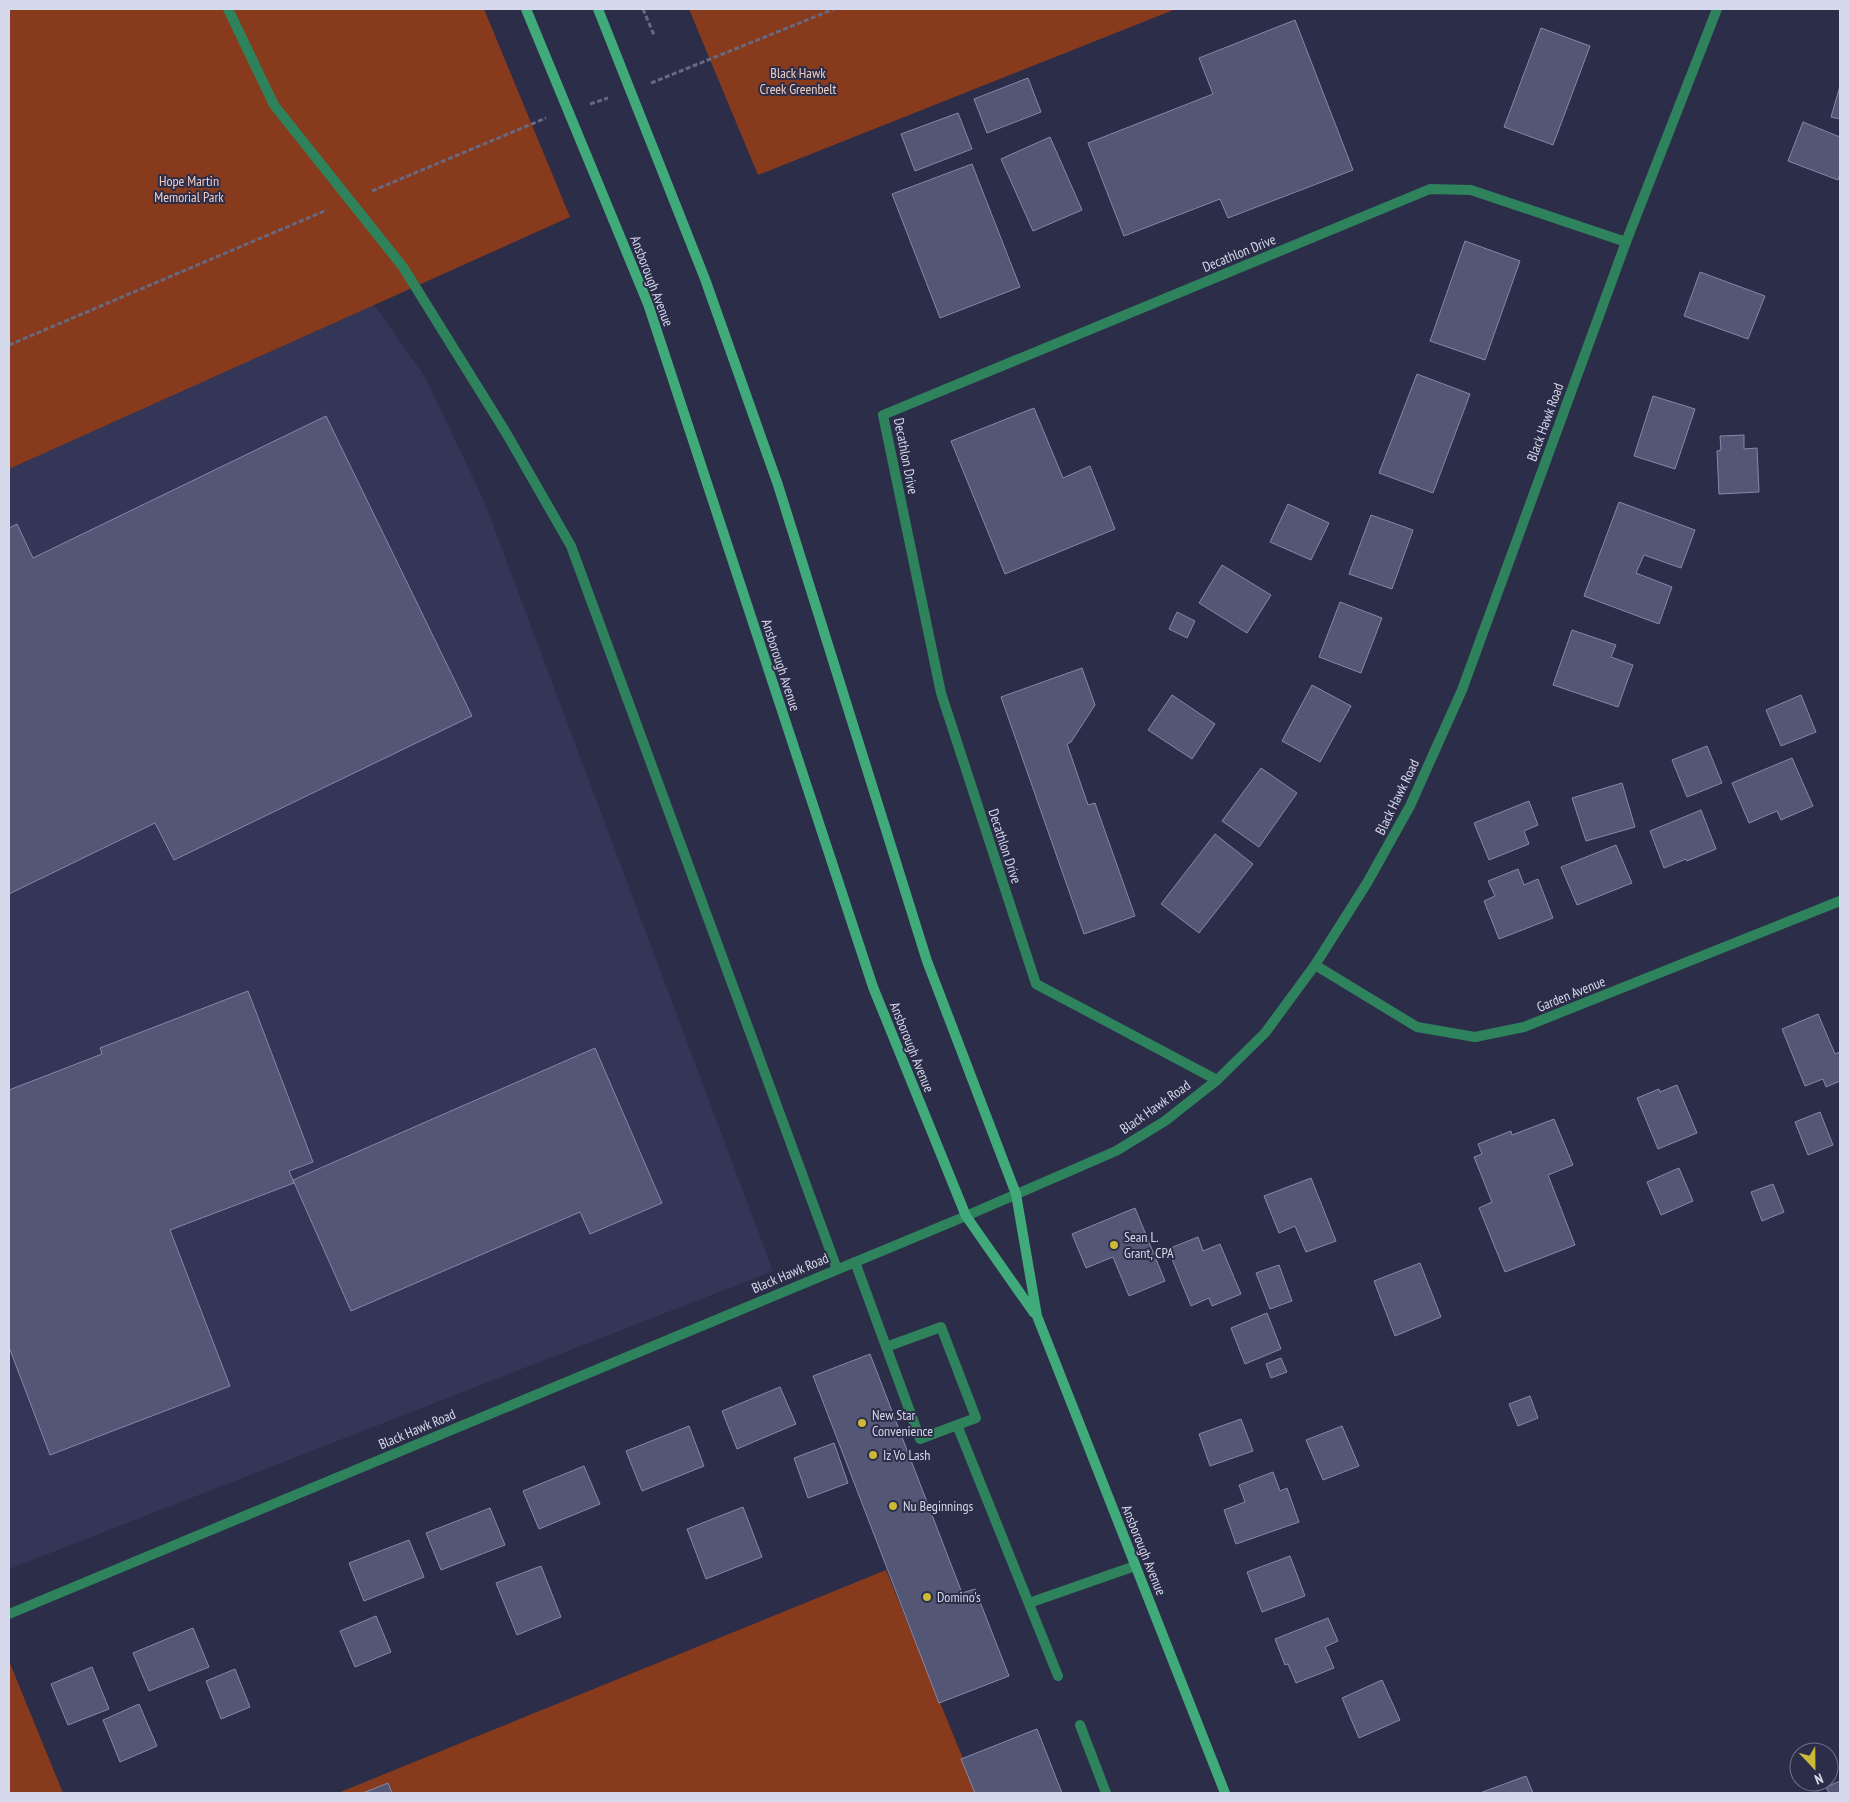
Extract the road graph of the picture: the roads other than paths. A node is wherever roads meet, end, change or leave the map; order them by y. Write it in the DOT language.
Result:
graph roads {
  1 [pos="228,9"];
  2 [pos="526,9"];
  3 [pos="598,9"];
  4 [pos="1717,9"];
  5 [pos="1626,242"];
  6 [pos="1840,901"];
  7 [pos="1315,965"];
  8 [pos="1217,1080"];
  9 [pos="1016,1194"];
  10 [pos="966,1216"];
  11 [pos="855,1262"];
  12 [pos="837,1269"];
  13 [pos="1037,1316"];
  14 [pos="886,1348"];
  15 [pos="957,1425"];
  16 [pos="1135,1566"];
  17 [pos="1029,1603"];
  18 [pos="9,1614"];
  19 [pos="1058,1676"];
  20 [pos="1080,1725"];
  21 [pos="1106,1793"];
  22 [pos="1226,1793"];
  1 -- 12 [label="street"];
  2 -- 10 [label="main road, Ansborough Avenue"];
  3 -- 9 [label="main road, Ansborough Avenue"];
  4 -- 5 [label="street, Black Hawk Road"];
  5 -- 7 [label="street, Black Hawk Road"];
  5 -- 8 [label="street, Decathlon Drive"];
  6 -- 7 [label="street, Garden Avenue"];
  7 -- 8 [label="street, Black Hawk Road"];
  8 -- 9 [label="street, Black Hawk Road"];
  9 -- 10 [label="street, Black Hawk Road"];
  9 -- 13 [label="main road, Ansborough Avenue"];
  10 -- 11 [label="street, Black Hawk Road"];
  10 -- 13 [label="main road, Ansborough Avenue"];
  11 -- 12 [label="street, Black Hawk Road"];
  11 -- 14 [label="street"];
  12 -- 18 [label="street, Black Hawk Road"];
  13 -- 16 [label="main road, Ansborough Avenue"];
  14 -- 15 [label="street"];
  14 -- 15 [label="street"];
  15 -- 17 [label="street"];
  16 -- 17 [label="street"];
  16 -- 22 [label="main road, Ansborough Avenue"];
  17 -- 19 [label="street"];
  20 -- 21 [label="street"];
}
